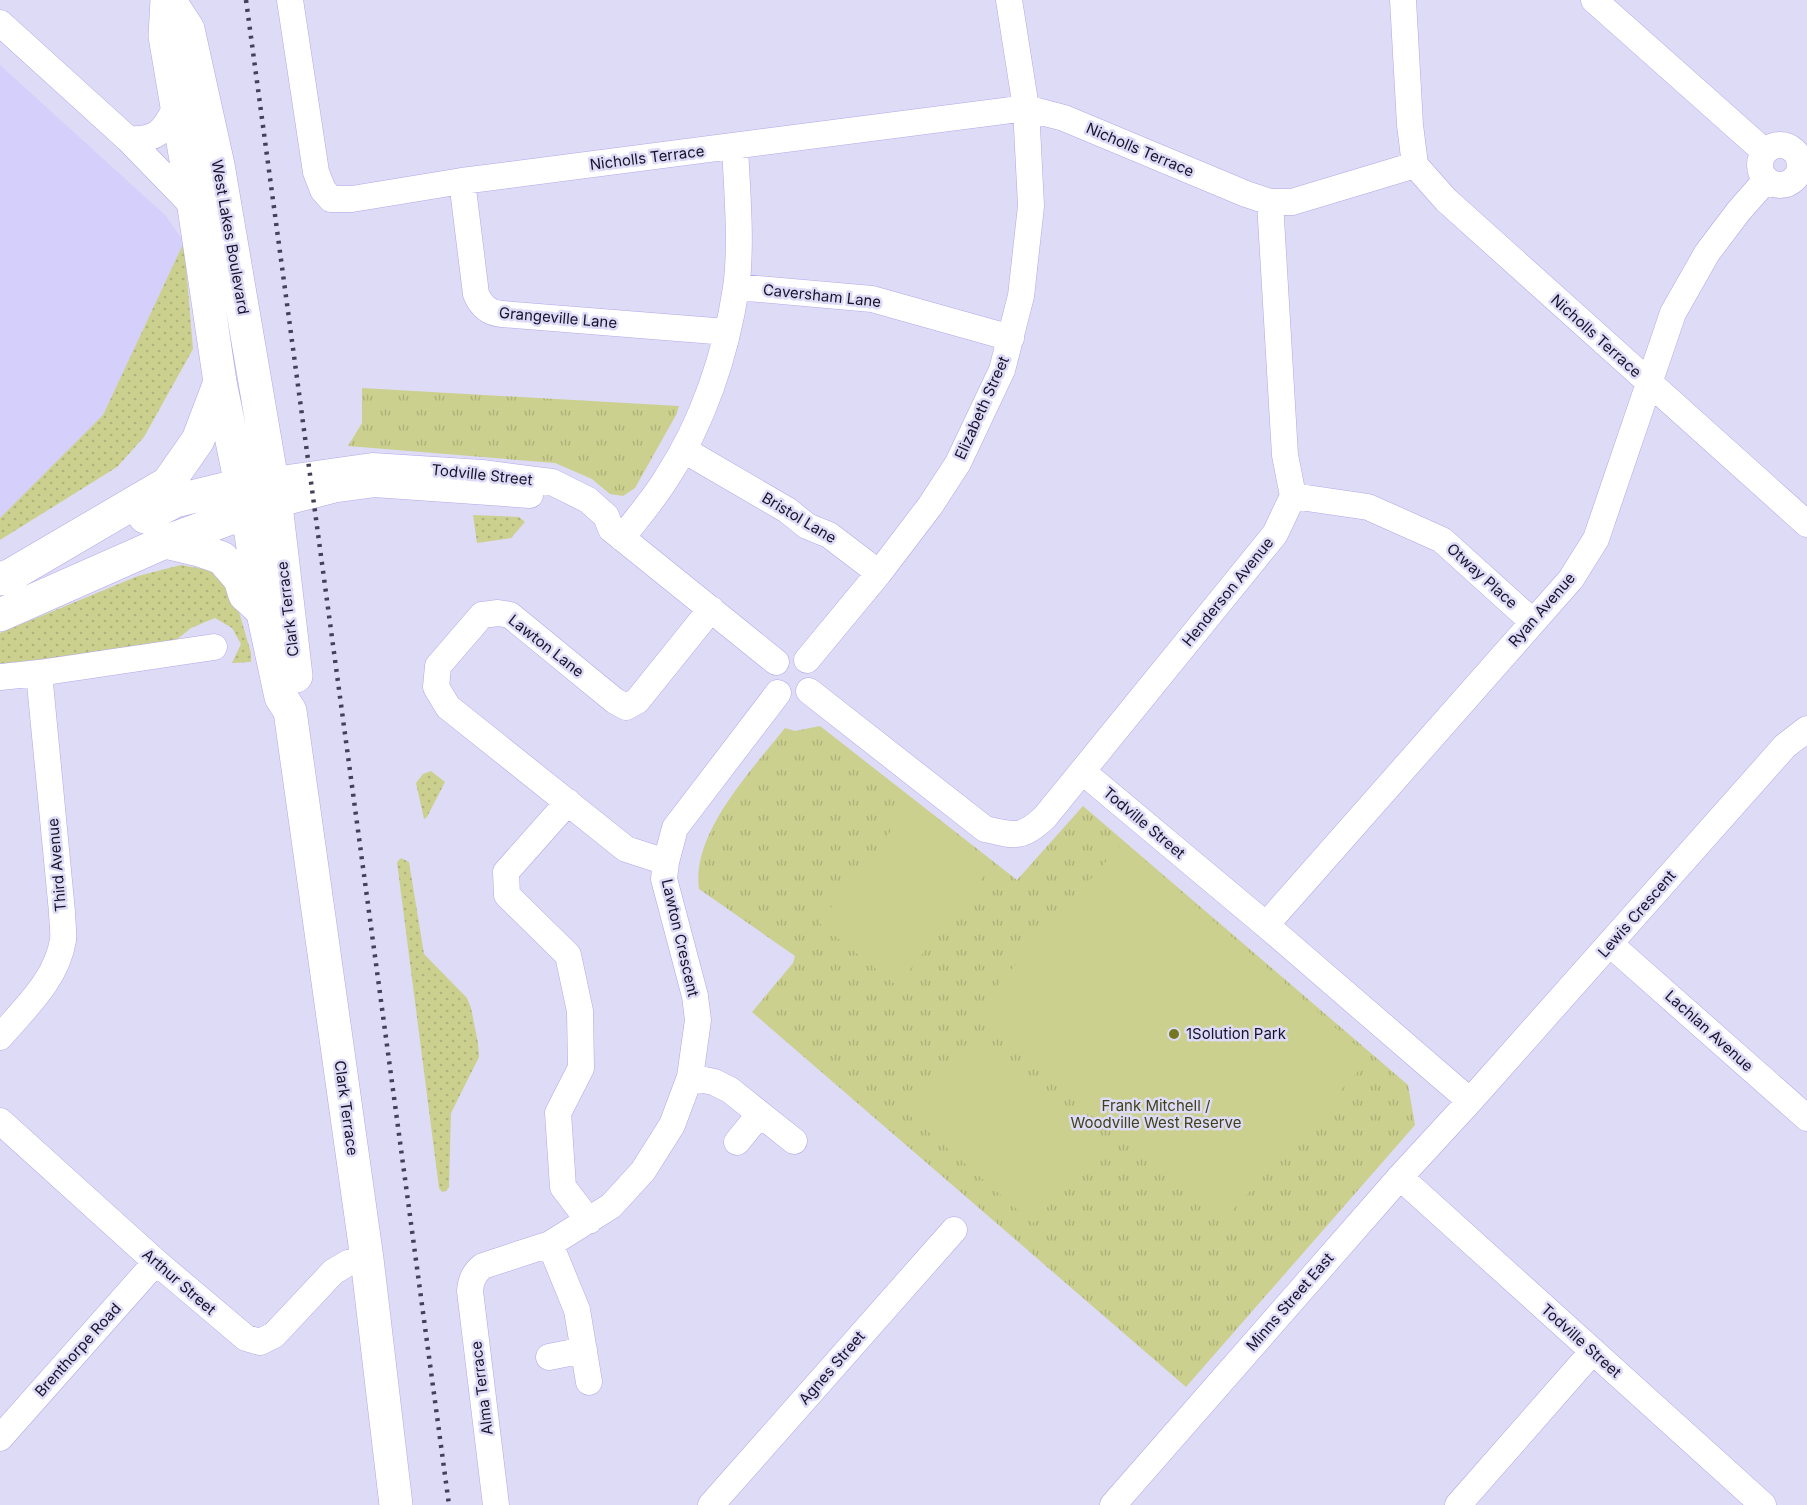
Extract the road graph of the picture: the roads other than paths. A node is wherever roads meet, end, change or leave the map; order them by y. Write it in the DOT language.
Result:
graph roads {
  1 [pos="168,0"];
  2 [pos="290,0"];
  3 [pos="1009,0"];
  4 [pos="1402,0"];
  5 [pos="1594,0"];
  6 [pos="0,23"];
  7 [pos="178,104"];
  8 [pos="1026,108"];
  9 [pos="129,139"];
  10 [pos="1801,143"];
  11 [pos="735,147"];
  12 [pos="1765,152"];
  13 [pos="1415,165"];
  14 [pos="1766,180"];
  15 [pos="462,181"];
  16 [pos="1801,185"];
  17 [pos="1270,202"];
  18 [pos="194,207"];
  19 [pos="736,287"];
  20 [pos="727,332"];
  21 [pos="1011,338"];
  22 [pos="220,382"];
  23 [pos="1649,383"];
  24 [pos="684,450"];
  25 [pos="259,495"];
  26 [pos="1293,496"];
  27 [pos="1807,524"];
  28 [pos="96,526"];
  29 [pos="617,533"];
  30 [pos="165,542"];
  31 [pos="879,573"];
  32 [pos="0,579"];
  33 [pos="711,609"];
  34 [pos="263,613"];
  35 [pos="0,615"];
  36 [pos="1533,622"];
  37 [pos="214,647"];
  38 [pos="807,660"];
  39 [pos="776,662"];
  40 [pos="39,673"];
  41 [pos="0,677"];
  42 [pos="809,691"];
  43 [pos="778,693"];
  44 [pos="290,711"];
  45 [pos="1807,729"];
  46 [pos="1083,772"];
  47 [pos="568,802"];
  48 [pos="666,862"];
  49 [pos="1266,925"];
  50 [pos="1610,944"];
  51 [pos="0,1037"];
  52 [pos="690,1077"];
  53 [pos="1470,1101"];
  54 [pos="760,1114"];
  55 [pos="1807,1118"];
  56 [pos="0,1121"];
  57 [pos="794,1141"];
  58 [pos="737,1142"];
  59 [pos="1400,1177"];
  60 [pos="589,1221"];
  61 [pos="954,1230"];
  62 [pos="550,1244"];
  63 [pos="367,1259"];
  64 [pos="156,1262"];
  65 [pos="476,1272"];
  66 [pos="584,1350"];
  67 [pos="1593,1351"];
  68 [pos="549,1357"];
  69 [pos="589,1382"];
  70 [pos="0,1438"];
  71 [pos="396,1505"];
  72 [pos="496,1505"];
  73 [pos="711,1505"];
  74 [pos="1113,1505"];
  75 [pos="1458,1505"];
  76 [pos="1763,1505"];
  1 -- 7 [label="main road, West Lakes Boulevard"];
  1 -- 25 [label="main road, West Lakes Boulevard"];
  2 -- 15 [label="street, Nicholls Terrace"];
  3 -- 8 [label="street, Elizabeth Street"];
  4 -- 13 [label="street"];
  5 -- 12 [label="street"];
  6 -- 9 [label="street"];
  7 -- 9 [label="street"];
  7 -- 18 [label="main road, West Lakes Boulevard"];
  8 -- 11 [label="street, Nicholls Terrace"];
  8 -- 17 [label="street, Nicholls Terrace"];
  8 -- 21 [label="street, Elizabeth Street"];
  9 -- 18 [label="street"];
  10 -- 12 [label="street"];
  10 -- 16 [label="street"];
  11 -- 15 [label="street, Nicholls Terrace"];
  11 -- 19 [label="street"];
  12 -- 14 [label="street"];
  13 -- 17 [label="street, Nicholls Terrace"];
  13 -- 23 [label="street, Nicholls Terrace"];
  14 -- 16 [label="street"];
  14 -- 23 [label="street, Ryan Avenue"];
  15 -- 20 [label="street, Grangeville Lane"];
  17 -- 26 [label="street"];
  18 -- 22 [label="main road, West Lakes Boulevard"];
  19 -- 20 [label="street"];
  19 -- 21 [label="street, Caversham Lane"];
  20 -- 24 [label="street"];
  21 -- 31 [label="street, Elizabeth Street"];
  22 -- 25 [label="main road, West Lakes Boulevard"];
  22 -- 28 [label="main road, West Lakes Boulevard"];
  23 -- 27 [label="street, Nicholls Terrace"];
  23 -- 36 [label="street, Ryan Avenue"];
  24 -- 29 [label="street"];
  24 -- 31 [label="street, Bristol Lane"];
  25 -- 28 [label="main road"];
  25 -- 29 [label="street, Todville Street"];
  25 -- 30 [label="main road"];
  25 -- 34 [label="main road, Clark Terrace"];
  25 -- 44 [label="main road, Clark Terrace"];
  26 -- 36 [label="street, Otway Place"];
  26 -- 46 [label="street, Henderson Avenue"];
  28 -- 32 [label="main road, West Lakes Boulevard"];
  29 -- 33 [label="street, Todville Street"];
  30 -- 34 [label="main road"];
  30 -- 35 [label="main road"];
  31 -- 38 [label="street, Elizabeth Street"];
  33 -- 39 [label="street, Todville Street"];
  33 -- 47 [label="street, Lawton Lane"];
  34 -- 44 [label="main road, Clark Terrace"];
  36 -- 49 [label="street, Ryan Avenue"];
  37 -- 40 [label="street"];
  38 -- 39 [label="street"];
  38 -- 42 [label="street"];
  39 -- 43 [label="street"];
  40 -- 41 [label="street"];
  40 -- 51 [label="street, Third Avenue"];
  42 -- 43 [label="street"];
  42 -- 46 [label="street"];
  43 -- 48 [label="street"];
  44 -- 63 [label="main road, Clark Terrace"];
  45 -- 50 [label="street, Lewis Crescent"];
  46 -- 49 [label="street, Todville Street"];
  47 -- 48 [label="street, Lawton Crescent"];
  47 -- 60 [label="street"];
  48 -- 52 [label="street, Lawton Crescent"];
  49 -- 53 [label="street, Todville Street"];
  50 -- 53 [label="street, Lewis Crescent"];
  50 -- 55 [label="street, Lachlan Avenue"];
  52 -- 54 [label="street"];
  52 -- 60 [label="street, Lawton Crescent"];
  53 -- 59 [label="street, Minns Street East"];
  54 -- 57 [label="street"];
  54 -- 58 [label="street"];
  56 -- 64 [label="street, Arthur Street"];
  59 -- 67 [label="street, Todville Street"];
  59 -- 74 [label="street, Minns Street East"];
  60 -- 62 [label="street, Lawton Crescent"];
  61 -- 73 [label="street, Agnes Street"];
  62 -- 65 [label="street, Lawton Crescent"];
  62 -- 66 [label="street"];
  63 -- 64 [label="street, Arthur Street"];
  63 -- 71 [label="main road, Clark Terrace"];
  64 -- 70 [label="street, Brenthorpe Road"];
  65 -- 72 [label="street, Alma Terrace"];
  66 -- 68 [label="street"];
  66 -- 69 [label="street"];
  67 -- 75 [label="street"];
  67 -- 76 [label="street, Todville Street"];
}
